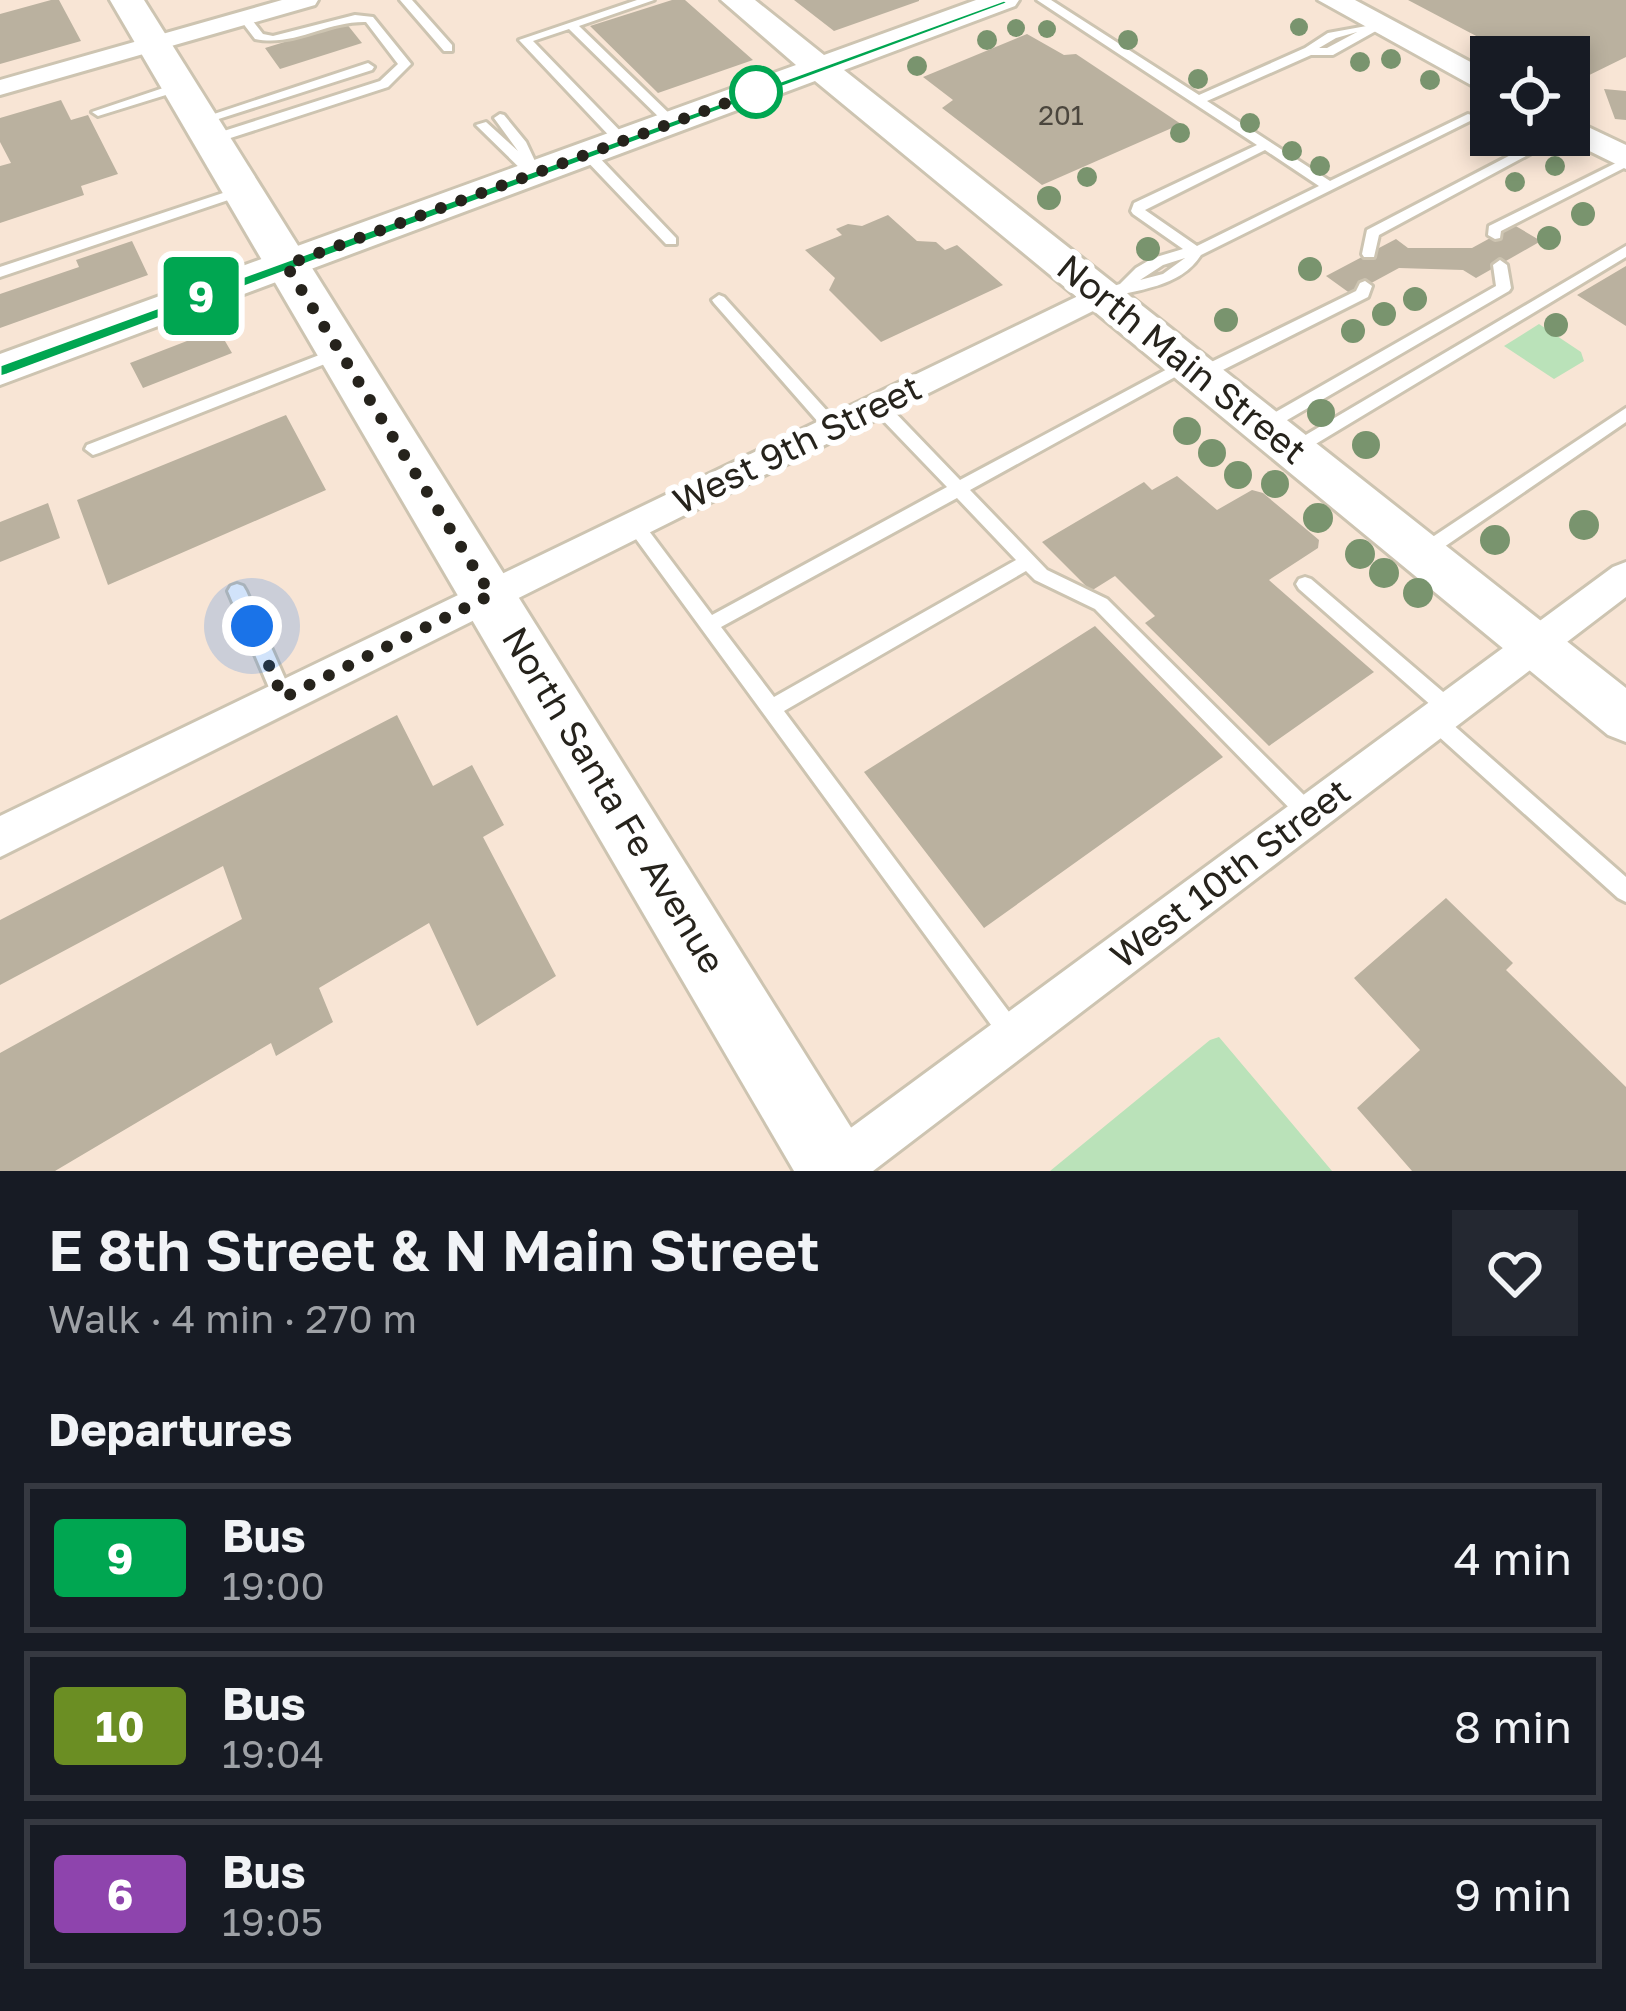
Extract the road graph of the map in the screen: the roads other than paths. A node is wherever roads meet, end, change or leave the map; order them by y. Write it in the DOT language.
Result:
graph roads {
  1 [pos="307,0"];
  2 [pos="406,0"];
  3 [pos="648,0"];
  4 [pos="736,0"];
  5 [pos="1004,0"];
  6 [pos="1043,0"];
  7 [pos="1339,1"];
  8 [pos="244,11"];
  9 [pos="571,25"];
  10 [pos="1378,25"];
  11 [pos="448,48"];
  12 [pos="368,67"];
  13 [pos="822,68"];
  14 [pos="1470,75"];
  15 [pos="174,78"];
  16 [pos="0,88"];
  17 [pos="1198,100"];
  18 [pos="98,112"];
  19 [pos="500,118"];
  20 [pos="1470,118"];
  21 [pos="672,123"];
  22 [pos="482,125"];
  23 [pos="1590,140"];
  24 [pos="1266,145"];
  25 [pos="605,148"];
  26 [pos="1519,156"];
  27 [pos="1626,160"];
  28 [pos="534,174"];
  29 [pos="1329,187"];
  30 [pos="241,191"];
  31 [pos="1496,235"];
  32 [pos="671,241"];
  33 [pos="1626,250"];
  34 [pos="1196,252"];
  35 [pos="1369,254"];
  36 [pos="286,265"];
  37 [pos="1500,265"];
  38 [pos="0,272"];
  39 [pos="1365,286"];
  40 [pos="1115,290"];
  41 [pos="719,301"];
  42 [pos="340,352"];
  43 [pos="1194,369"];
  44 [pos="0,370"];
  45 [pos="878,405"];
  46 [pos="1626,414"];
  47 [pos="832,427"];
  48 [pos="1278,438"];
  49 [pos="92,448"];
  50 [pos="958,489"];
  51 [pos="634,524"];
  52 [pos="1420,554"];
  53 [pos="1028,561"];
  54 [pos="1626,577"];
  55 [pos="1304,584"];
  56 [pos="237,591"];
  57 [pos="491,595"];
  58 [pos="709,625"];
  59 [pos="1534,646"];
  60 [pos="283,698"];
  61 [pos="772,709"];
  62 [pos="1442,715"];
  63 [pos="1626,719"];
  64 [pos="1309,814"];
  65 [pos="0,837"];
  66 [pos="1626,891"];
  67 [pos="1013,1036"];
  68 [pos="836,1170"];
  1 -- 8 [label="street"];
  2 -- 11 [label="lane"];
  3 -- 9 [label="lane"];
  4 -- 13 [label="street, North Main Street"];
  5 -- 13 [label="street"];
  6 -- 17 [label="lane"];
  7 -- 10 [label="street"];
  8 -- 15 [label="street"];
  8 -- 15 [label="lane"];
  9 -- 21 [label="lane"];
  9 -- 25 [label="lane"];
  10 -- 14 [label="street"];
  10 -- 17 [label="lane"];
  12 -- 15 [label="lane"];
  13 -- 21 [label="street"];
  13 -- 40 [label="street, North Main Street"];
  15 -- 16 [label="street"];
  15 -- 18 [label="lane"];
  15 -- 30 [label="main road, North Santa Fe Avenue"];
  17 -- 24 [label="lane"];
  19 -- 28 [label="lane"];
  20 -- 29 [label="lane"];
  21 -- 25 [label="street"];
  22 -- 28 [label="lane"];
  23 -- 27 [label="street"];
  24 -- 29 [label="lane"];
  24 -- 34 [label="lane"];
  25 -- 28 [label="street"];
  25 -- 32 [label="lane"];
  26 -- 35 [label="lane"];
  27 -- 31 [label="lane"];
  28 -- 36 [label="street"];
  29 -- 34 [label="lane"];
  30 -- 36 [label="main road, North Santa Fe Avenue"];
  30 -- 38 [label="lane"];
  33 -- 48 [label="lane"];
  34 -- 40 [label="lane"];
  36 -- 42 [label="main road, North Santa Fe Avenue"];
  36 -- 44 [label="street"];
  37 -- 48 [label="lane"];
  39 -- 43 [label="lane"];
  40 -- 43 [label="street, North Main Street"];
  40 -- 45 [label="street, West 9th Street"];
  41 -- 47 [label="lane"];
  42 -- 49 [label="lane"];
  42 -- 57 [label="main road, North Santa Fe Avenue"];
  43 -- 48 [label="street, North Main Street"];
  43 -- 50 [label="lane"];
  45 -- 47 [label="street, West 9th Street"];
  45 -- 50 [label="lane"];
  46 -- 52 [label="lane"];
  47 -- 51 [label="street, West 9th Street"];
  48 -- 52 [label="street, North Main Street"];
  50 -- 53 [label="lane"];
  50 -- 58 [label="lane"];
  51 -- 57 [label="street, West 9th Street"];
  51 -- 58 [label="lane"];
  52 -- 59 [label="street, North Main Street"];
  53 -- 61 [label="lane"];
  53 -- 64 [label="lane"];
  54 -- 59 [label="street, West 10th Street"];
  55 -- 62 [label="lane"];
  56 -- 60 [label="lane"];
  57 -- 60 [label="street, West 9th Street"];
  57 -- 68 [label="main road, North Santa Fe Avenue"];
  58 -- 61 [label="lane"];
  59 -- 62 [label="street, West 10th Street"];
  59 -- 63 [label="street, North Main Street"];
  60 -- 65 [label="street, West 9th Street"];
  61 -- 67 [label="lane"];
  62 -- 64 [label="street, West 10th Street"];
  62 -- 66 [label="lane"];
  64 -- 67 [label="street, West 10th Street"];
  67 -- 68 [label="street, West 10th Street"];
}
